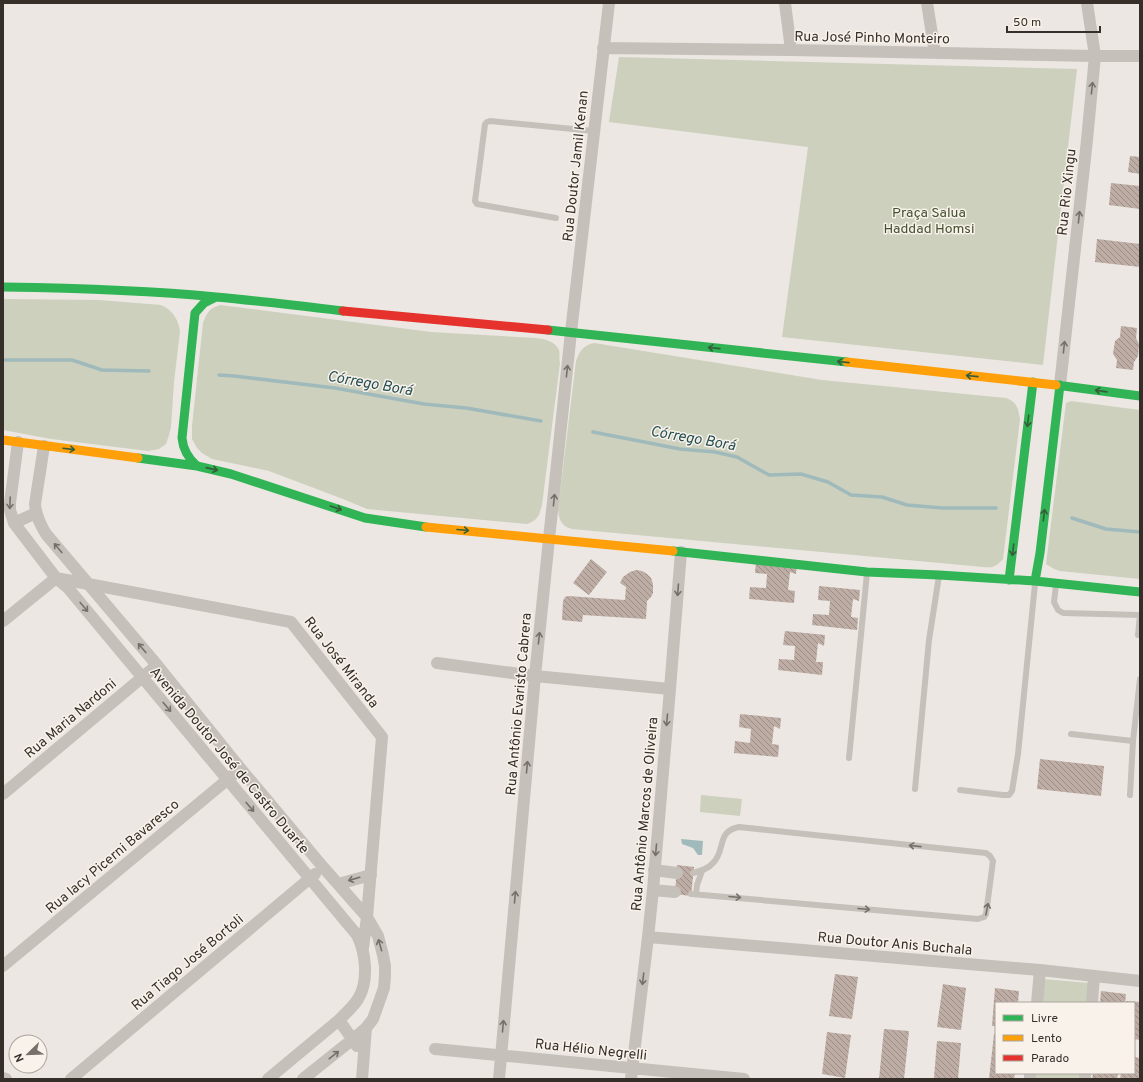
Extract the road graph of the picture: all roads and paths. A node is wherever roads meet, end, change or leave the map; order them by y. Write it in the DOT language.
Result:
graph roads {
  1 [pos="609,3"];
  2 [pos="785,3"];
  3 [pos="927,3"];
  4 [pos="1087,3"];
  5 [pos="603,48"];
  6 [pos="791,50"];
  7 [pos="935,53"];
  8 [pos="1095,56"];
  9 [pos="1140,56"];
  10 [pos="594,131"];
  11 [pos="556,218"];
  12 [pos="3,287"];
  13 [pos="178,294"];
  14 [pos="216,297"];
  15 [pos="195,312"];
  16 [pos="571,332"];
  17 [pos="1033,382"];
  18 [pos="1060,385"];
  19 [pos="1140,396"];
  20 [pos="182,438"];
  21 [pos="3,440"];
  22 [pos="18,442"];
  23 [pos="44,446"];
  24 [pos="158,460"];
  25 [pos="197,466"];
  26 [pos="36,513"];
  27 [pos="14,523"];
  28 [pos="549,539"];
  29 [pos="681,552"];
  30 [pos="868,572"];
  31 [pos="939,575"];
  32 [pos="56,578"];
  33 [pos="1009,580"];
  34 [pos="1035,581"];
  35 [pos="1056,583"];
  36 [pos="88,585"];
  37 [pos="1140,592"];
  38 [pos="1140,615"];
  39 [pos="3,621"];
  40 [pos="1138,635"];
  41 [pos="437,663"];
  42 [pos="157,665"];
  43 [pos="535,676"];
  44 [pos="142,677"];
  45 [pos="1140,679"];
  46 [pos="670,689"];
  47 [pos="1071,734"];
  48 [pos="1133,741"];
  49 [pos="849,758"];
  50 [pos="240,768"];
  51 [pos="228,780"];
  52 [pos="915,789"];
  53 [pos="960,790"];
  54 [pos="3,794"];
  55 [pos="1130,795"];
  56 [pos="323,867"];
  57 [pos="654,870"];
  58 [pos="702,871"];
  59 [pos="677,872"];
  60 [pos="693,873"];
  61 [pos="371,874"];
  62 [pos="310,879"];
  63 [pos="338,884"];
  64 [pos="652,890"];
  65 [pos="675,892"];
  66 [pos="367,917"];
  67 [pos="648,937"];
  68 [pos="363,950"];
  69 [pos="3,966"];
  70 [pos="1040,970"];
  71 [pos="1094,976"];
  72 [pos="1140,980"];
  73 [pos="1037,1002"];
  74 [pos="1092,1002"];
  75 [pos="339,1020"];
  76 [pos="366,1028"];
  77 [pos="353,1039"];
  78 [pos="435,1049"];
  79 [pos="363,1055"];
  80 [pos="501,1055"];
  81 [pos="632,1074"];
  82 [pos="71,1079"];
  83 [pos="268,1079"];
  84 [pos="303,1079"];
  85 [pos="362,1079"];
  86 [pos="498,1079"];
  87 [pos="744,1079"];
  1 -- 5 [label="street, Rua Doutor Jamil Kenan"];
  2 -- 6 [label="street"];
  3 -- 7 [label="street"];
  4 -- 8 [label="street, Rua Rio Xingu"];
  5 -- 6 [label="street, Rua José Pinho Monteiro"];
  5 -- 10 [label="street, Rua Doutor Jamil Kenan"];
  6 -- 7 [label="street, Rua José Pinho Monteiro"];
  7 -- 8 [label="street, Rua José Pinho Monteiro"];
  8 -- 9 [label="street, Rua José Pinho Monteiro"];
  18 -- 8 [label="street, Rua Rio Xingu, one-way"];
  10 -- 11 [label="lane"];
  10 -- 16 [label="street, Rua Doutor Jamil Kenan"];
  12 -- 13 [label="main road"];
  13 -- 14 [label="main road"];
  13 -- 15 [label="main road"];
  14 -- 15 [label="main road"];
  14 -- 16 [label="main road"];
  15 -- 20 [label="main road"];
  17 -- 16 [label="main road, one-way"];
  28 -- 16 [label="street, Rua Antônio Evaristo Cabrera, one-way"];
  17 -- 18 [label="main road"];
  17 -- 33 [label="main road, one-way"];
  19 -- 18 [label="main road, one-way"];
  34 -- 18 [label="main road, one-way"];
  20 -- 24 [label="main road"];
  20 -- 25 [label="main road"];
  21 -- 22 [label="main road"];
  22 -- 23 [label="main road"];
  22 -- 27 [label="street, Avenida Doutor José de Castro Duarte, one-way"];
  23 -- 24 [label="main road, one-way"];
  23 -- 26 [label="street, Avenida Doutor José de Castro Duarte"];
  24 -- 25 [label="main road"];
  25 -- 28 [label="main road, one-way"];
  26 -- 27 [label="street"];
  36 -- 26 [label="street, Avenida Doutor José de Castro Duarte, one-way"];
  27 -- 32 [label="street, Avenida Doutor José de Castro Duarte"];
  28 -- 29 [label="main road"];
  43 -- 28 [label="street, Rua Antônio Evaristo Cabrera, one-way"];
  29 -- 30 [label="main road"];
  29 -- 46 [label="street, Rua Antônio Marcos de Oliveira, one-way"];
  30 -- 31 [label="main road"];
  30 -- 49 [label="lane"];
  31 -- 33 [label="main road"];
  31 -- 52 [label="lane"];
  32 -- 36 [label="street, Rua José Miranda"];
  32 -- 39 [label="street"];
  32 -- 44 [label="street, Avenida Doutor José de Castro Duarte, one-way"];
  33 -- 34 [label="main road"];
  34 -- 35 [label="main road"];
  34 -- 53 [label="lane"];
  35 -- 37 [label="main road"];
  35 -- 38 [label="lane"];
  42 -- 36 [label="street, Avenida Doutor José de Castro Duarte, one-way"];
  36 -- 61 [label="street, Rua José Miranda"];
  38 -- 40 [label="lane"];
  41 -- 43 [label="street"];
  42 -- 44 [label="street, Rua Maria Nardoni"];
  42 -- 50 [label="street, Avenida Doutor José de Castro Duarte"];
  43 -- 46 [label="street"];
  80 -- 43 [label="street, Rua Antônio Evaristo Cabrera, one-way"];
  44 -- 51 [label="street, Avenida Doutor José de Castro Duarte, one-way"];
  44 -- 54 [label="street, Rua Maria Nardoni"];
  45 -- 48 [label="lane"];
  46 -- 57 [label="street, Rua Antônio Marcos de Oliveira, one-way"];
  47 -- 48 [label="lane"];
  48 -- 55 [label="lane"];
  50 -- 51 [label="street, Rua Iacy Picerni Bavaresco"];
  50 -- 56 [label="street, Avenida Doutor José de Castro Duarte"];
  51 -- 62 [label="street, Avenida Doutor José de Castro Duarte, one-way"];
  51 -- 69 [label="street, Rua Iacy Picerni Bavaresco"];
  56 -- 62 [label="street, Rua Tiago José Bortoli"];
  56 -- 63 [label="street, Avenida Doutor José de Castro Duarte"];
  57 -- 59 [label="street"];
  57 -- 64 [label="street, Rua Antônio Marcos de Oliveira"];
  58 -- 58 [label="lane, one-way"];
  58 -- 60 [label="lane"];
  61 -- 63 [label="street, one-way"];
  61 -- 66 [label="street, Rua José Miranda"];
  62 -- 68 [label="street, Avenida Doutor José de Castro Duarte"];
  62 -- 82 [label="street, Rua Tiago José Bortoli"];
  63 -- 66 [label="street, Avenida Doutor José de Castro Duarte"];
  64 -- 65 [label="street"];
  64 -- 67 [label="street, Rua Antônio Marcos de Oliveira"];
  66 -- 68 [label="street, Rua José Miranda"];
  76 -- 66 [label="street, Avenida Doutor José de Castro Duarte, one-way"];
  67 -- 70 [label="street, Rua Doutor Anis Buchala"];
  67 -- 81 [label="street, Rua Antônio Marcos de Oliveira, one-way"];
  68 -- 75 [label="street, Avenida Doutor José de Castro Duarte"];
  70 -- 71 [label="street, Rua Doutor Anis Buchala"];
  70 -- 73 [label="street"];
  71 -- 72 [label="street, Rua Doutor Anis Buchala"];
  71 -- 74 [label="street"];
  75 -- 77 [label="street"];
  75 -- 83 [label="street, Avenida Doutor José de Castro Duarte"];
  76 -- 77 [label="street, Avenida Doutor José de Castro Duarte"];
  76 -- 79 [label="street"];
  77 -- 79 [label="street"];
  84 -- 77 [label="street, Avenida Doutor José de Castro Duarte, one-way"];
  78 -- 80 [label="street, Rua Hélio Negrelli"];
  79 -- 85 [label="street"];
  80 -- 81 [label="street, Rua Hélio Negrelli"];
  80 -- 86 [label="street, Rua Antônio Evaristo Cabrera"];
  81 -- 87 [label="street, Rua Hélio Negrelli"];
}
